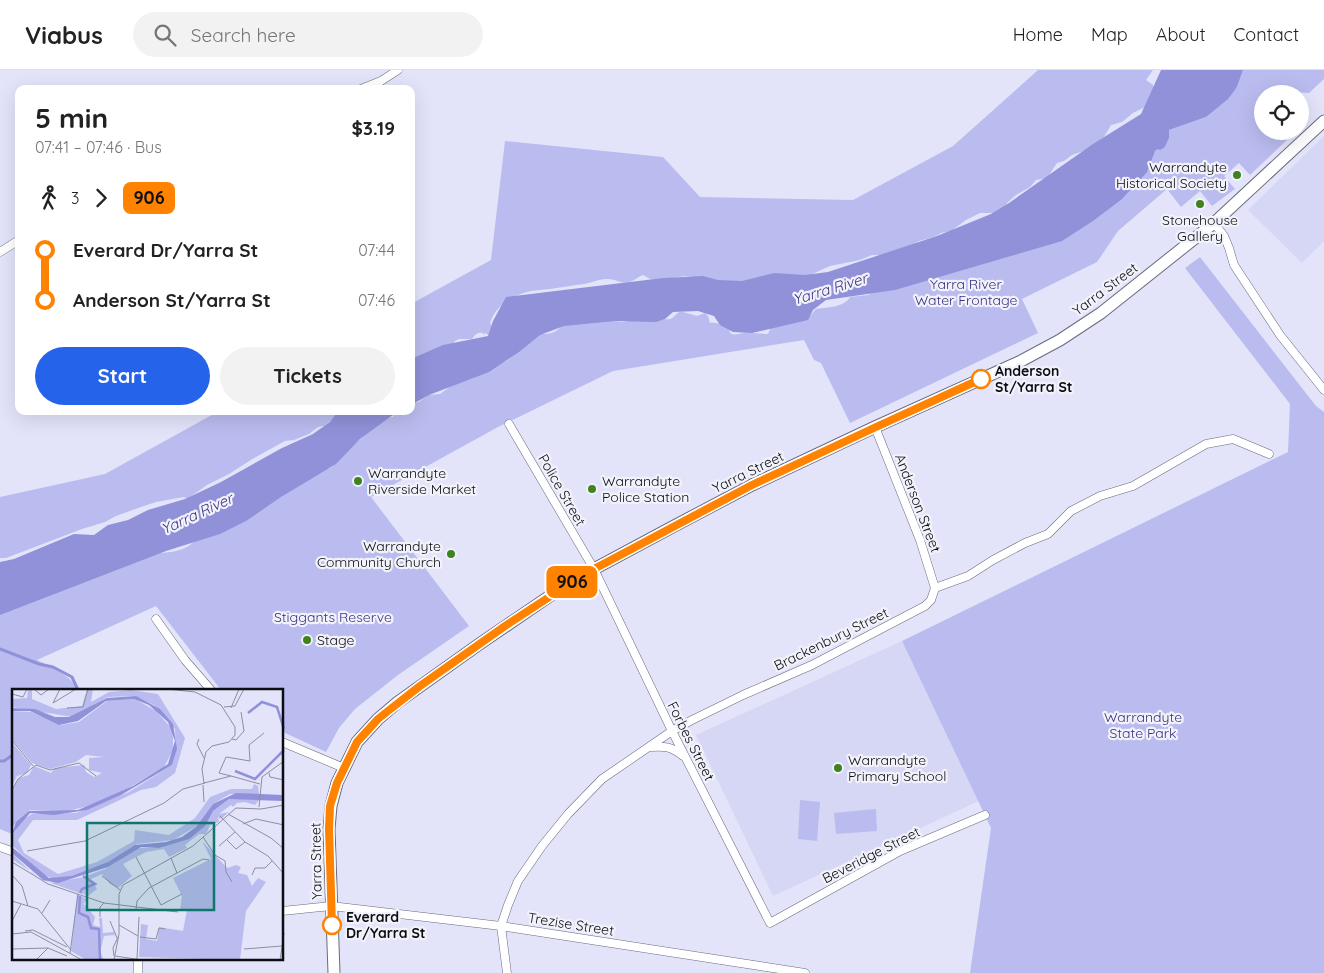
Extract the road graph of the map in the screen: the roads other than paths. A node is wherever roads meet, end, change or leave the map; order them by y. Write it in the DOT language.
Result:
graph roads {
  1 [pos="398,70"];
  2 [pos="370,85"];
  3 [pos="1324,121"];
  4 [pos="1214,223"];
  5 [pos="15,243"];
  6 [pos="0,252"];
  7 [pos="1324,390"];
  8 [pos="509,424"];
  9 [pos="876,427"];
  10 [pos="1269,454"];
  11 [pos="594,569"];
  12 [pos="935,588"];
  13 [pos="156,619"];
  14 [pos="209,689"];
  15 [pos="672,731"];
  16 [pos="284,743"];
  17 [pos="648,748"];
  18 [pos="685,757"];
  19 [pos="344,768"];
  20 [pos="985,814"];
  21 [pos="0,847"];
  22 [pos="12,851"];
  23 [pos="331,906"];
  24 [pos="284,911"];
  25 [pos="770,923"];
  26 [pos="501,926"];
  27 [pos="138,960"];
  28 [pos="138,973"];
  29 [pos="334,973"];
  30 [pos="507,973"];
  31 [pos="806,973"];
  1 -- 2 [label="street"];
  3 -- 4 [label="main road, Yarra Street"];
  4 -- 7 [label="street"];
  4 -- 9 [label="main road, Yarra Street"];
  5 -- 6 [label="street"];
  8 -- 11 [label="street, Police Street"];
  9 -- 11 [label="main road, Yarra Street"];
  9 -- 12 [label="street, Anderson Street"];
  10 -- 12 [label="street"];
  11 -- 15 [label="street, Forbes Street"];
  11 -- 19 [label="main road, Yarra Street"];
  12 -- 15 [label="street, Brackenbury Street"];
  13 -- 14 [label="street"];
  15 -- 17 [label="street, Brackenbury Street"];
  15 -- 18 [label="street, Forbes Street"];
  16 -- 19 [label="street"];
  17 -- 18 [label="street"];
  17 -- 26 [label="street, Brackenbury Street"];
  18 -- 25 [label="street, Forbes Street"];
  19 -- 23 [label="main road, Yarra Street"];
  20 -- 25 [label="street, Beveridge Street"];
  21 -- 22 [label="street"];
  23 -- 24 [label="street, Trezise Street"];
  23 -- 26 [label="street, Trezise Street"];
  23 -- 29 [label="main road, Yarra Street"];
  26 -- 30 [label="street, Brackenbury Street"];
  26 -- 31 [label="street, Trezise Street"];
  27 -- 28 [label="street"];
}
